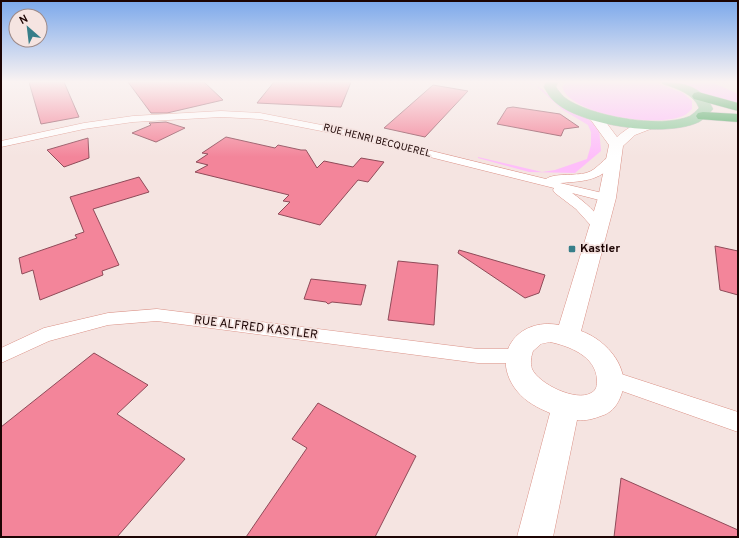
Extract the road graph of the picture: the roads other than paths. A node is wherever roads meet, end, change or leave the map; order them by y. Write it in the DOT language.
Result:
graph roads {
  1 [pos="572,107"];
  2 [pos="705,107"];
  3 [pos="594,116"];
  4 [pos="703,116"];
  5 [pos="738,118"];
  6 [pos="648,125"];
  7 [pos="1,144"];
  8 [pos="615,152"];
  9 [pos="568,179"];
  10 [pos="538,181"];
  11 [pos="608,195"];
  12 [pos="599,226"];
  13 [pos="568,336"];
  14 [pos="1,356"];
  15 [pos="518,356"];
  16 [pos="612,379"];
  17 [pos="566,407"];
  18 [pos="738,422"];
  19 [pos="535,537"];
  1 -- 3 [label="main road"];
  2 -- 4 [label="main road"];
  3 -- 6 [label="main road"];
  3 -- 8 [label="street"];
  4 -- 5 [label="highway"];
  4 -- 6 [label="main road"];
  6 -- 8 [label="street"];
  7 -- 10 [label="street, RUE HENRI BECQUEREL"];
  8 -- 9 [label="street, RUE HENRI BECQUEREL"];
  8 -- 11 [label="street"];
  9 -- 10 [label="street, RUE HENRI BECQUEREL"];
  9 -- 11 [label="street, RUE HENRI BECQUEREL"];
  10 -- 11 [label="street, RUE HENRI BECQUEREL"];
  10 -- 12 [label="street, RUE HENRI BECQUEREL"];
  11 -- 12 [label="street"];
  12 -- 13 [label="street"];
  13 -- 15 [label="street"];
  13 -- 16 [label="street"];
  14 -- 15 [label="street, RUE ALFRED KASTLER"];
  15 -- 17 [label="street"];
  16 -- 17 [label="street"];
  16 -- 18 [label="street"];
  17 -- 19 [label="street"];
}
